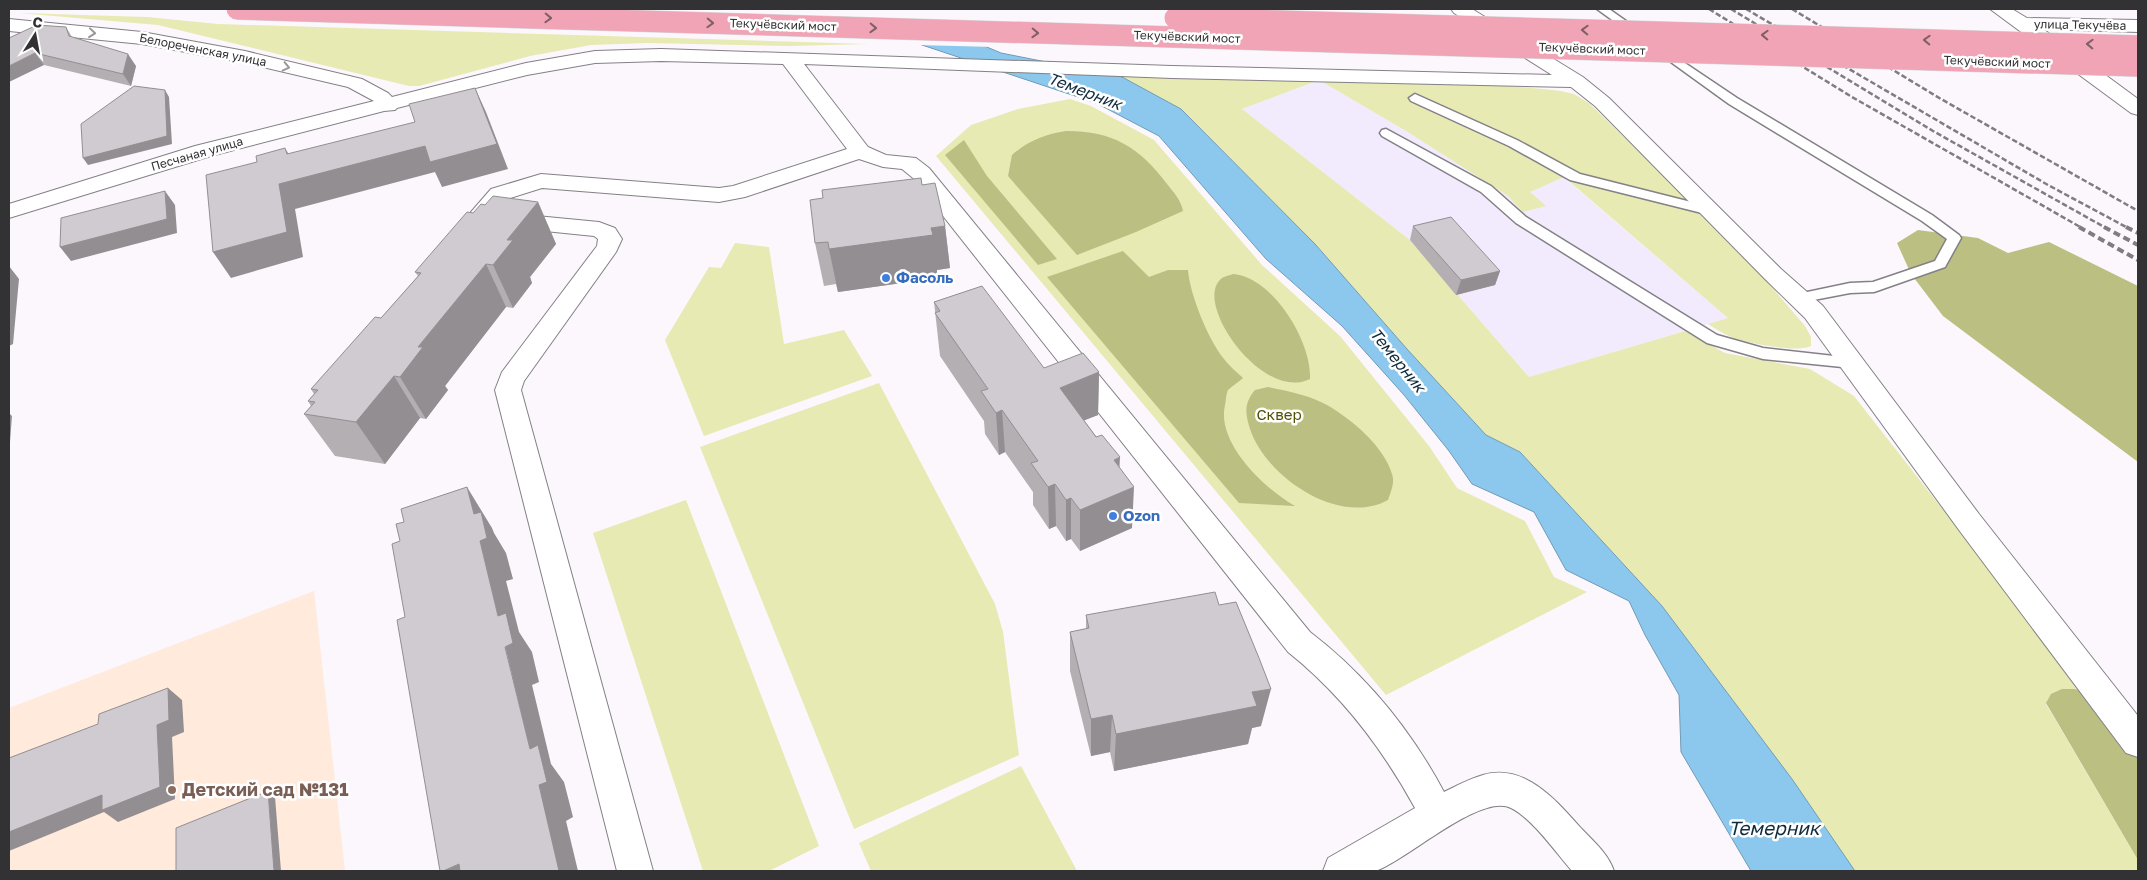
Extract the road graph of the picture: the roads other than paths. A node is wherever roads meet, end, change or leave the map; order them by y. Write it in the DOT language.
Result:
graph roads {
  1 [pos="237,9"];
  2 [pos="1460,9"];
  3 [pos="1602,9"];
  4 [pos="1999,9"];
  5 [pos="1155,17"];
  6 [pos="2023,23"];
  7 [pos="9,25"];
  8 [pos="2138,26"];
  9 [pos="2138,46"];
  10 [pos="789,58"];
  11 [pos="2138,66"];
  12 [pos="1576,81"];
  13 [pos="1415,98"];
  14 [pos="388,106"];
  15 [pos="2138,109"];
  16 [pos="1386,133"];
  17 [pos="860,152"];
  18 [pos="1710,211"];
  19 [pos="9,212"];
  20 [pos="1798,298"];
  21 [pos="1852,362"];
  22 [pos="2138,742"];
  23 [pos="1437,814"];
  24 [pos="635,871"];
  25 [pos="1341,871"];
  26 [pos="1596,871"];
  1 -- 11 [label="main road, Текучёвский мост, one-way, bridge"];
  2 -- 12 [label="street"];
  3 -- 20 [label="lane"];
  4 -- 6 [label="street"];
  9 -- 5 [label="main road, Текучёвский мост, one-way, bridge"];
  6 -- 8 [label="street, улица Текучёва"];
  6 -- 15 [label="street"];
  7 -- 14 [label="street, Белореченская улица, one-way"];
  10 -- 12 [label="street, Песчаная улица"];
  10 -- 14 [label="street, Песчаная улица"];
  10 -- 17 [label="street"];
  12 -- 18 [label="street"];
  13 -- 18 [label="lane"];
  14 -- 19 [label="street, Песчаная улица"];
  16 -- 21 [label="lane"];
  17 -- 23 [label="street"];
  17 -- 24 [label="street"];
  18 -- 20 [label="street"];
  20 -- 21 [label="street"];
  21 -- 22 [label="street"];
  23 -- 25 [label="street"];
  23 -- 26 [label="street"];
}
